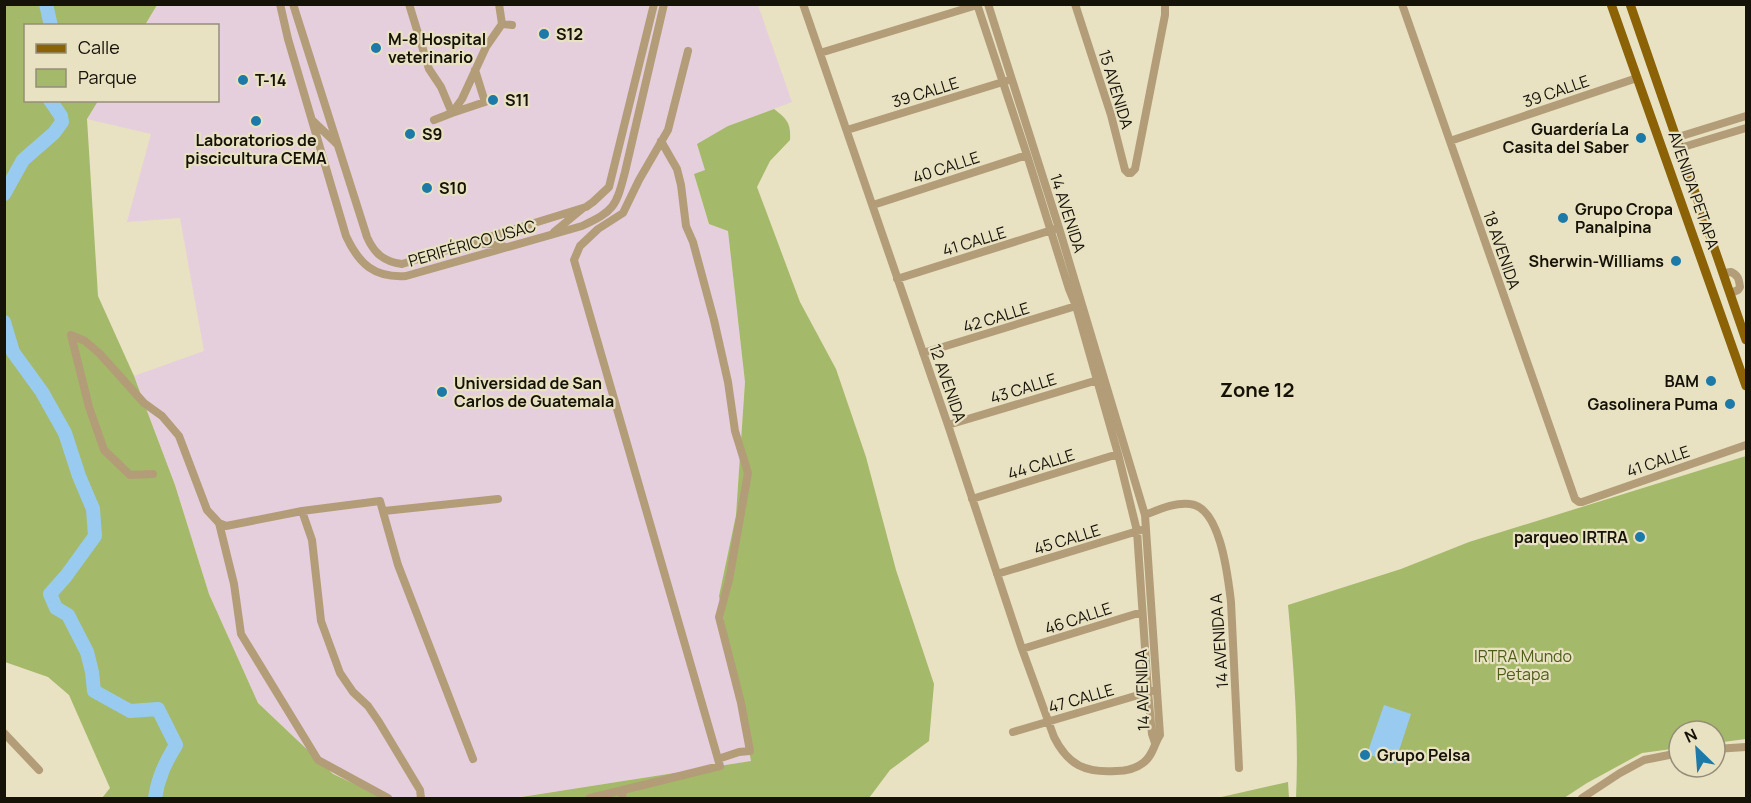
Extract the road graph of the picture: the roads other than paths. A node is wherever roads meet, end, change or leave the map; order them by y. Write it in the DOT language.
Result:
graph roads {
  1 [pos="280,4"];
  2 [pos="409,4"];
  3 [pos="499,4"];
  4 [pos="654,4"];
  5 [pos="664,4"];
  6 [pos="803,4"];
  7 [pos="988,4"];
  8 [pos="1075,4"];
  9 [pos="1165,4"];
  10 [pos="1402,4"];
  11 [pos="1611,4"];
  12 [pos="1630,4"];
  13 [pos="977,5"];
  14 [pos="294,8"];
  15 [pos="502,24"];
  16 [pos="512,24"];
  17 [pos="288,39"];
  18 [pos="688,51"];
  19 [pos="820,53"];
  20 [pos="474,70"];
  21 [pos="1637,78"];
  22 [pos="1007,80"];
  23 [pos="452,113"];
  24 [pos="1746,116"];
  25 [pos="312,120"];
  26 [pos="435,120"];
  27 [pos="1746,128"];
  28 [pos="847,130"];
  29 [pos="1675,138"];
  30 [pos="661,141"];
  31 [pos="1450,141"];
  32 [pos="1661,141"];
  33 [pos="339,145"];
  34 [pos="1680,148"];
  35 [pos="1027,155"];
  36 [pos="873,205"];
  37 [pos="586,207"];
  38 [pos="1059,228"];
  39 [pos="1050,231"];
  40 [pos="551,235"];
  41 [pos="472,242"];
  42 [pos="507,247"];
  43 [pos="897,279"];
  44 [pos="1076,306"];
  45 [pos="1746,340"];
  46 [pos="923,352"];
  47 [pos="1105,378"];
  48 [pos="1096,380"];
  49 [pos="1746,386"];
  50 [pos="948,425"];
  51 [pos="1746,445"];
  52 [pos="1118,454"];
  53 [pos="153,474"];
  54 [pos="498,499"];
  55 [pos="972,499"];
  56 [pos="1579,502"];
  57 [pos="302,511"];
  58 [pos="384,511"];
  59 [pos="1145,515"];
  60 [pos="219,523"];
  61 [pos="1142,530"];
  62 [pos="997,574"];
  63 [pos="1142,612"];
  64 [pos="1022,650"];
  65 [pos="1157,689"];
  66 [pos="1148,692"];
  67 [pos="1048,722"];
  68 [pos="1013,732"];
  69 [pos="4,733"];
  70 [pos="1155,743"];
  71 [pos="1746,747"];
  72 [pos="1727,748"];
  73 [pos="1667,755"];
  74 [pos="473,759"];
  75 [pos="718,759"];
  76 [pos="1239,768"];
  77 [pos="39,770"];
  78 [pos="622,794"];
  79 [pos="388,798"];
  80 [pos="421,798"];
  81 [pos="590,798"];
  82 [pos="1582,798"];
  1 -- 17 [label="street, PERIFÉRICO USAC"];
  2 -- 23 [label="street"];
  3 -- 15 [label="street"];
  4 -- 37 [label="street, PERIFÉRICO USAC"];
  5 -- 40 [label="street, PERIFÉRICO USAC"];
  6 -- 19 [label="street, 12 AVENIDA"];
  7 -- 22 [label="street, 14 AVENIDA"];
  8 -- 9 [label="street, 15 AVENIDA"];
  10 -- 31 [label="street, 18 AVENIDA"];
  11 -- 21 [label="main road, AVENIDA PETAPA"];
  12 -- 29 [label="main road, AVENIDA PETAPA"];
  13 -- 19 [label="street"];
  13 -- 22 [label="street, 14 AVENIDA"];
  14 -- 17 [label="street"];
  14 -- 33 [label="street, PERIFÉRICO USAC"];
  15 -- 16 [label="street"];
  15 -- 20 [label="street"];
  17 -- 25 [label="street, PERIFÉRICO USAC"];
  18 -- 30 [label="street"];
  19 -- 28 [label="street, 12 AVENIDA"];
  20 -- 23 [label="street"];
  20 -- 23 [label="street"];
  21 -- 31 [label="street, 39 CALLE"];
  21 -- 32 [label="main road, AVENIDA PETAPA"];
  22 -- 28 [label="street, 39 CALLE"];
  22 -- 35 [label="street, 14 AVENIDA"];
  22 -- 38 [label="street, 14 AVENIDA"];
  23 -- 26 [label="street"];
  24 -- 29 [label="street"];
  25 -- 33 [label="street"];
  25 -- 42 [label="street, PERIFÉRICO USAC"];
  27 -- 34 [label="street"];
  28 -- 36 [label="street, 12 AVENIDA"];
  29 -- 34 [label="main road, AVENIDA PETAPA"];
  30 -- 75 [label="street"];
  30 -- 75 [label="street"];
  31 -- 56 [label="street, 18 AVENIDA"];
  32 -- 34 [label="main road"];
  32 -- 49 [label="main road, AVENIDA PETAPA"];
  33 -- 41 [label="street, PERIFÉRICO USAC"];
  34 -- 45 [label="main road, AVENIDA PETAPA"];
  35 -- 36 [label="street, 40 CALLE"];
  35 -- 39 [label="street, 14 AVENIDA"];
  36 -- 43 [label="street, 12 AVENIDA"];
  37 -- 40 [label="street"];
  37 -- 41 [label="street, PERIFÉRICO USAC"];
  38 -- 39 [label="street, 41 CALLE"];
  38 -- 47 [label="street, 14 AVENIDA"];
  39 -- 43 [label="street, 41 CALLE"];
  39 -- 44 [label="street, 14 AVENIDA"];
  40 -- 42 [label="street, PERIFÉRICO USAC"];
  41 -- 42 [label="street"];
  43 -- 46 [label="street, 12 AVENIDA"];
  44 -- 46 [label="street, 42 CALLE"];
  44 -- 48 [label="street, 14 AVENIDA"];
  46 -- 50 [label="street, 12 AVENIDA"];
  47 -- 48 [label="street, 43 CALLE"];
  47 -- 59 [label="street, 14 AVENIDA"];
  48 -- 50 [label="street, 43 CALLE"];
  48 -- 52 [label="street, 14 AVENIDA"];
  50 -- 55 [label="street, 12 AVENIDA"];
  51 -- 56 [label="street, 41 CALLE"];
  52 -- 55 [label="street, 44 CALLE"];
  52 -- 61 [label="street, 14 AVENIDA"];
  53 -- 60 [label="street"];
  54 -- 58 [label="street"];
  55 -- 62 [label="street, 12 AVENIDA"];
  57 -- 58 [label="street"];
  57 -- 60 [label="street"];
  57 -- 80 [label="street"];
  58 -- 74 [label="street"];
  59 -- 61 [label="street, 14 AVENIDA"];
  59 -- 76 [label="street, 14 AVENIDA A"];
  60 -- 79 [label="street"];
  61 -- 62 [label="street, 45 CALLE"];
  61 -- 63 [label="street, 14 AVENIDA"];
  61 -- 65 [label="street, 14 AVENIDA"];
  62 -- 64 [label="street, 12 AVENIDA"];
  63 -- 64 [label="street, 46 CALLE"];
  63 -- 66 [label="street, 14 AVENIDA"];
  64 -- 67 [label="street, 12 AVENIDA"];
  65 -- 66 [label="street, 47 CALLE"];
  65 -- 70 [label="street, 14 AVENIDA"];
  66 -- 67 [label="street, 47 CALLE"];
  66 -- 70 [label="street, 14 AVENIDA"];
  67 -- 68 [label="street, 47 CALLE"];
  67 -- 70 [label="street, 12 AVENIDA"];
  69 -- 77 [label="street"];
  71 -- 72 [label="street"];
  73 -- 82 [label="street"];
  75 -- 78 [label="street"];
  78 -- 81 [label="street"];
}
